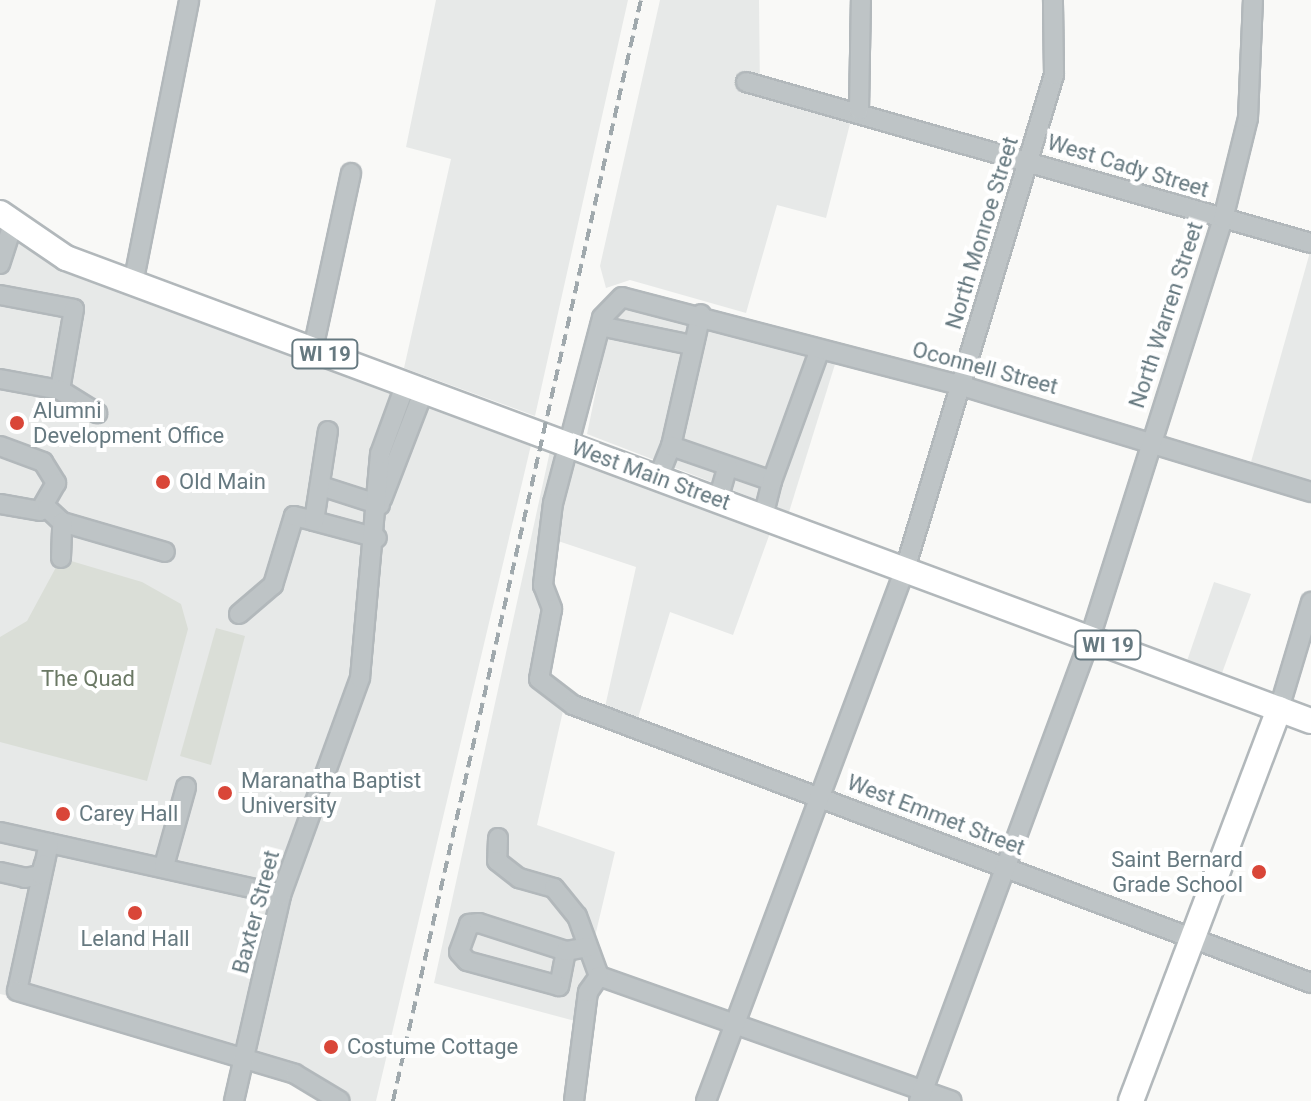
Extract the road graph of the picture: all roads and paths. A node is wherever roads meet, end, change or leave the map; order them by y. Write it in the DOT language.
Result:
graph roads {
  1 [pos="189,0"];
  2 [pos="861,0"];
  3 [pos="1053,0"];
  4 [pos="1253,0"];
  5 [pos="746,82"];
  6 [pos="859,110"];
  7 [pos="1030,162"];
  8 [pos="351,173"];
  9 [pos="6,218"];
  10 [pos="1223,219"];
  11 [pos="1311,243"];
  12 [pos="0,264"];
  13 [pos="133,284"];
  14 [pos="0,295"];
  15 [pos="701,314"];
  16 [pos="600,326"];
  17 [pos="692,345"];
  18 [pos="313,349"];
  19 [pos="820,349"];
  20 [pos="0,379"];
  21 [pos="959,385"];
  22 [pos="415,387"];
  23 [pos="60,390"];
  24 [pos="97,413"];
  25 [pos="328,431"];
  26 [pos="1151,439"];
  27 [pos="571,445"];
  28 [pos="0,446"];
  29 [pos="671,446"];
  30 [pos="728,466"];
  31 [pos="658,478"];
  32 [pos="772,481"];
  33 [pos="321,486"];
  34 [pos="1311,492"];
  35 [pos="718,500"];
  36 [pos="0,504"];
  37 [pos="380,505"];
  38 [pos="47,508"];
  39 [pos="763,516"];
  40 [pos="314,521"];
  41 [pos="62,522"];
  42 [pos="377,538"];
  43 [pos="165,552"];
  44 [pos="61,558"];
  45 [pos="905,569"];
  46 [pos="1311,602"];
  47 [pos="239,614"];
  48 [pos="1090,638"];
  49 [pos="1279,709"];
  50 [pos="1311,721"];
  51 [pos="186,787"];
  52 [pos="820,796"];
  53 [pos="0,832"];
  54 [pos="498,838"];
  55 [pos="49,843"];
  56 [pos="164,866"];
  57 [pos="1006,866"];
  58 [pos="0,872"];
  59 [pos="41,875"];
  60 [pos="281,895"];
  61 [pos="1191,937"];
  62 [pos="588,947"];
  63 [pos="566,951"];
  64 [pos="599,976"];
  65 [pos="1311,983"];
  66 [pos="736,1022"];
  67 [pos="243,1060"];
  68 [pos="921,1096"];
  69 [pos="234,1101"];
  70 [pos="340,1101"];
  71 [pos="574,1101"];
  72 [pos="706,1101"];
  73 [pos="952,1101"];
  74 [pos="1131,1101"];
  1 -- 13 [label="street"];
  2 -- 6 [label="street"];
  3 -- 7 [label="street, North Monroe Street"];
  4 -- 10 [label="street, North Warren Street"];
  5 -- 6 [label="street, West Cady Street"];
  6 -- 7 [label="street, West Cady Street"];
  7 -- 10 [label="street, West Cady Street"];
  7 -- 21 [label="street, North Monroe Street"];
  8 -- 18 [label="street"];
  9 -- 12 [label="street"];
  9 -- 13 [label="main road, West Main Street / WI 19"];
  10 -- 11 [label="street, West Cady Street"];
  10 -- 26 [label="street, North Warren Street"];
  13 -- 18 [label="main road, West Main Street / WI 19"];
  14 -- 23 [label="street"];
  15 -- 16 [label="street, Oconnell Street"];
  15 -- 17 [label="street"];
  15 -- 19 [label="street, Oconnell Street"];
  16 -- 17 [label="street"];
  16 -- 27 [label="street"];
  17 -- 29 [label="street"];
  18 -- 22 [label="main road, West Main Street / WI 19"];
  19 -- 21 [label="street, Oconnell Street"];
  19 -- 32 [label="street"];
  20 -- 23 [label="street"];
  21 -- 26 [label="street, Oconnell Street"];
  21 -- 45 [label="street, North Monroe Street"];
  22 -- 27 [label="main road, West Main Street / WI 19"];
  22 -- 37 [label="street, Baxter Street"];
  23 -- 24 [label="street"];
  25 -- 33 [label="street"];
  26 -- 34 [label="street, Oconnell Street"];
  26 -- 48 [label="street, North Warren Street"];
  27 -- 31 [label="main road, West Main Street / WI 19"];
  27 -- 52 [label="street, West Emmet Street"];
  28 -- 38 [label="street"];
  29 -- 30 [label="street"];
  29 -- 31 [label="street"];
  30 -- 32 [label="street"];
  30 -- 35 [label="street"];
  31 -- 35 [label="main road, West Main Street / WI 19"];
  32 -- 39 [label="street"];
  33 -- 37 [label="street"];
  33 -- 40 [label="street"];
  35 -- 39 [label="main road, West Main Street / WI 19"];
  36 -- 38 [label="street"];
  37 -- 42 [label="street, Baxter Street"];
  38 -- 41 [label="street"];
  39 -- 45 [label="main road, West Main Street / WI 19"];
  40 -- 42 [label="street"];
  40 -- 47 [label="street"];
  41 -- 43 [label="street"];
  41 -- 44 [label="street"];
  42 -- 60 [label="street, Baxter Street"];
  45 -- 48 [label="main road, West Main Street / WI 19"];
  45 -- 52 [label="street, North Monroe Street"];
  46 -- 49 [label="street"];
  48 -- 49 [label="main road, West Main Street / WI 19"];
  48 -- 57 [label="street, North Warren Street"];
  49 -- 50 [label="main road, West Main Street / WI 19"];
  49 -- 61 [label="main road"];
  51 -- 56 [label="street"];
  52 -- 57 [label="street, West Emmet Street"];
  52 -- 66 [label="street, North Monroe Street"];
  53 -- 55 [label="street"];
  54 -- 62 [label="street"];
  55 -- 56 [label="street"];
  55 -- 59 [label="street"];
  56 -- 60 [label="street"];
  57 -- 61 [label="street, West Emmet Street"];
  57 -- 68 [label="street, North Warren Street"];
  58 -- 59 [label="street"];
  59 -- 67 [label="street"];
  60 -- 67 [label="street, Baxter Street"];
  61 -- 65 [label="street, West Emmet Street"];
  61 -- 74 [label="main road"];
  62 -- 63 [label="street"];
  62 -- 64 [label="street"];
  63 -- 63 [label="street"];
  64 -- 66 [label="street"];
  64 -- 71 [label="street"];
  66 -- 68 [label="street"];
  66 -- 72 [label="street, North Monroe Street"];
  67 -- 69 [label="street, Baxter Street"];
  67 -- 70 [label="street"];
  68 -- 73 [label="street"];
}
